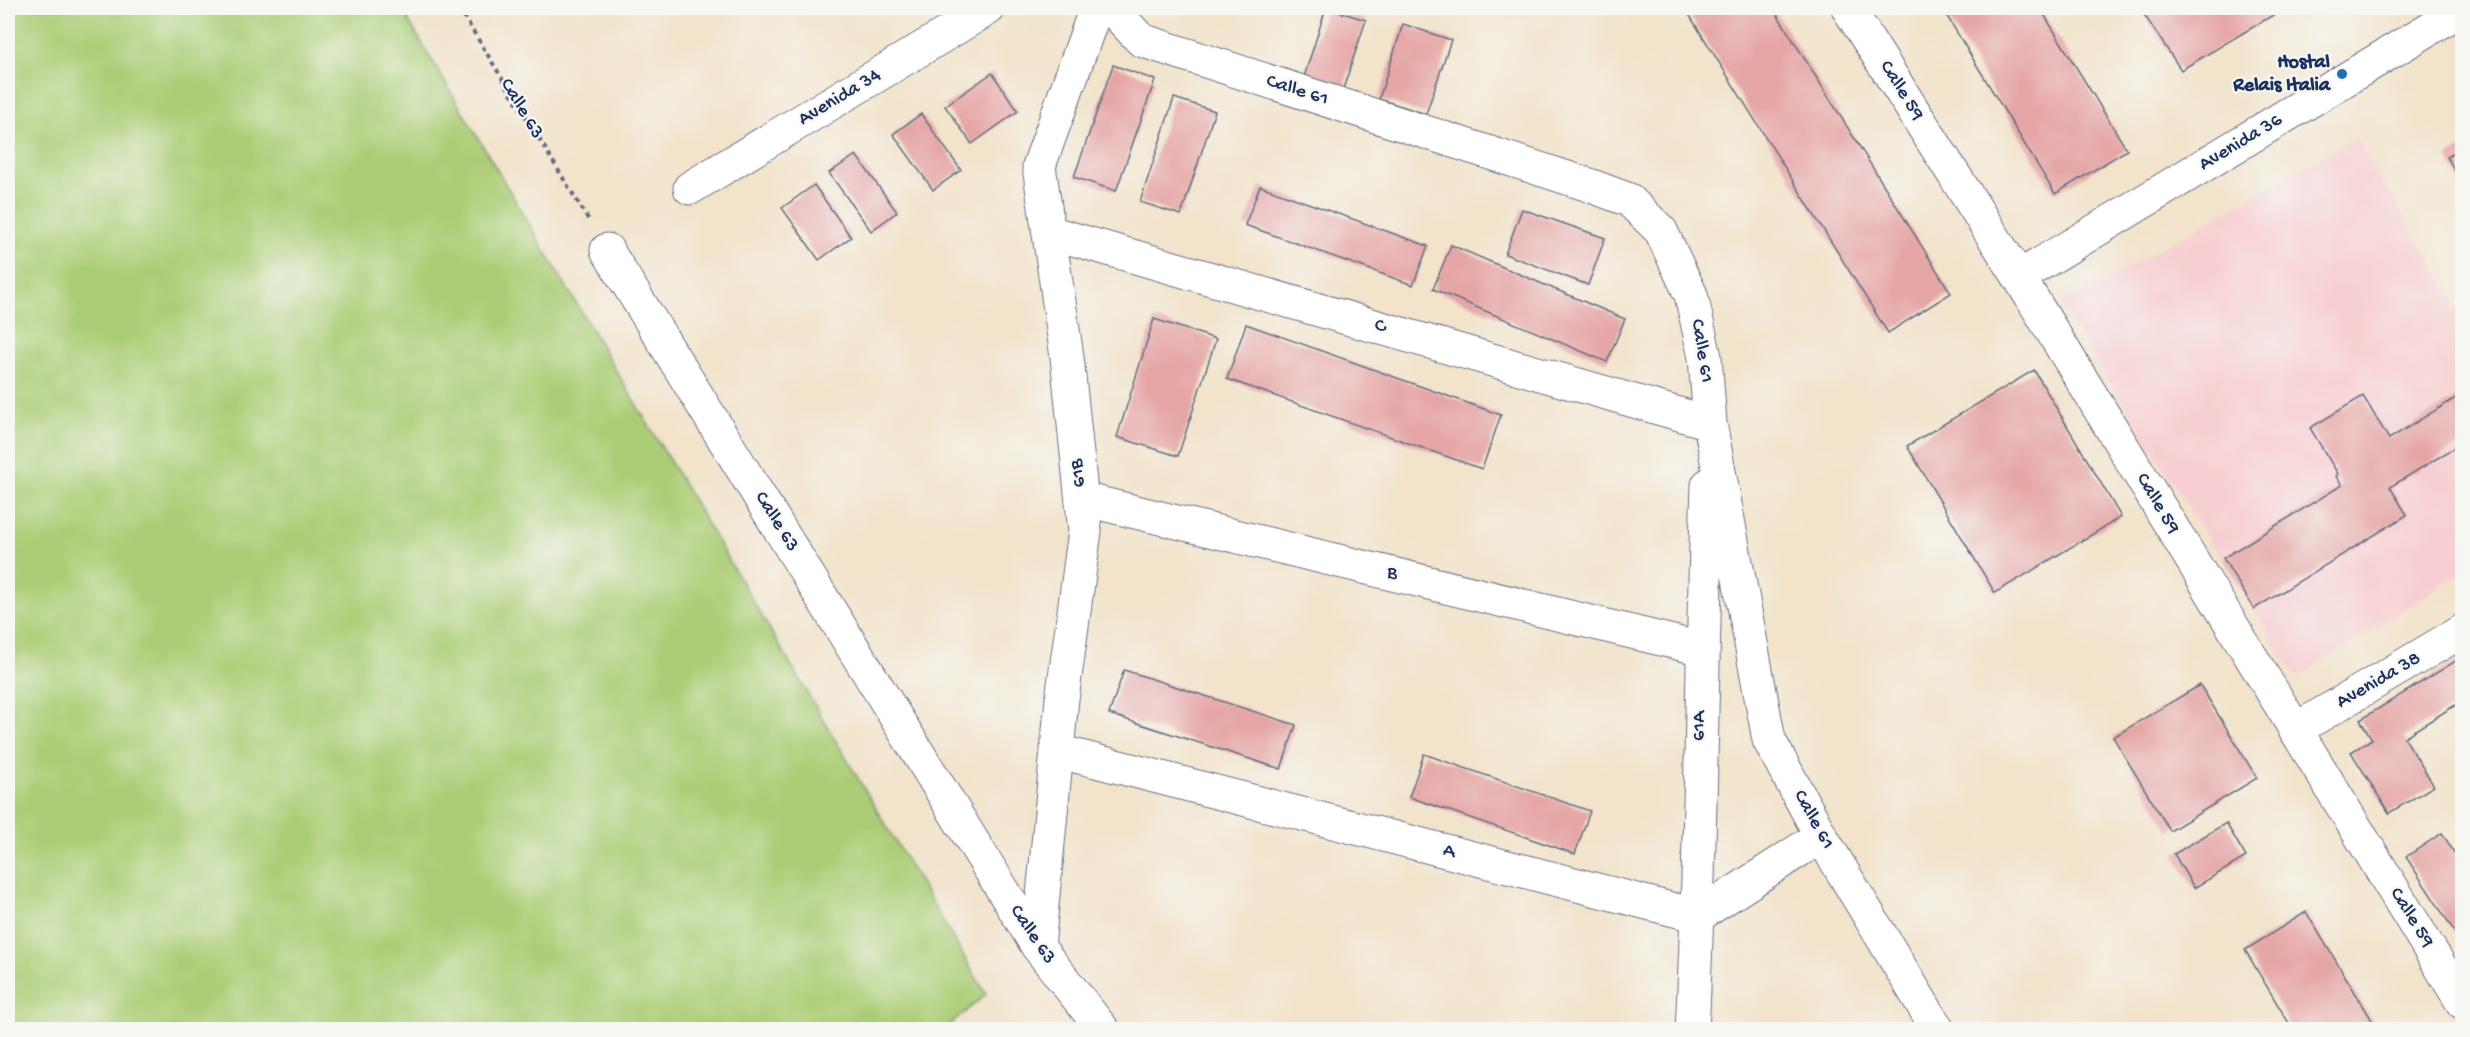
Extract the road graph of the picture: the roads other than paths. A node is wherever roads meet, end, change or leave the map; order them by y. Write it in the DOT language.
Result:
graph roads {
  1 [pos="989,8"];
  2 [pos="1096,8"];
  3 [pos="1111,8"];
  4 [pos="1848,8"];
  5 [pos="2463,9"];
  6 [pos="690,188"];
  7 [pos="1049,232"];
  8 [pos="608,250"];
  9 [pos="2019,278"];
  10 [pos="1710,423"];
  11 [pos="1082,499"];
  12 [pos="2463,631"];
  13 [pos="1702,649"];
  14 [pos="2295,730"];
  15 [pos="1057,751"];
  16 [pos="1821,836"];
  17 [pos="1698,916"];
  18 [pos="1038,947"];
  19 [pos="2463,1002"];
  20 [pos="1104,1029"];
  21 [pos="1692,1029"];
  22 [pos="1938,1029"];
  1 -- 6 [label="street, Avenida 34"];
  2 -- 7 [label="street, 61B"];
  3 -- 10 [label="street, Calle 61"];
  4 -- 9 [label="street, Calle 59"];
  5 -- 9 [label="street, Avenida 36"];
  7 -- 10 [label="street, C"];
  7 -- 11 [label="street, 61B"];
  8 -- 18 [label="street, Calle 63"];
  9 -- 14 [label="street, Calle 59"];
  10 -- 13 [label="street, 61A"];
  10 -- 16 [label="street, Calle 61"];
  11 -- 13 [label="street, B"];
  11 -- 15 [label="street, 61B"];
  12 -- 14 [label="street, Avenida 38"];
  13 -- 17 [label="street, 61A"];
  14 -- 19 [label="street, Calle 59"];
  15 -- 17 [label="street, A"];
  15 -- 18 [label="street, 61B"];
  16 -- 17 [label="street"];
  16 -- 22 [label="street, Calle 61"];
  17 -- 21 [label="street, 61A"];
  18 -- 20 [label="street, Calle 63"];
}
